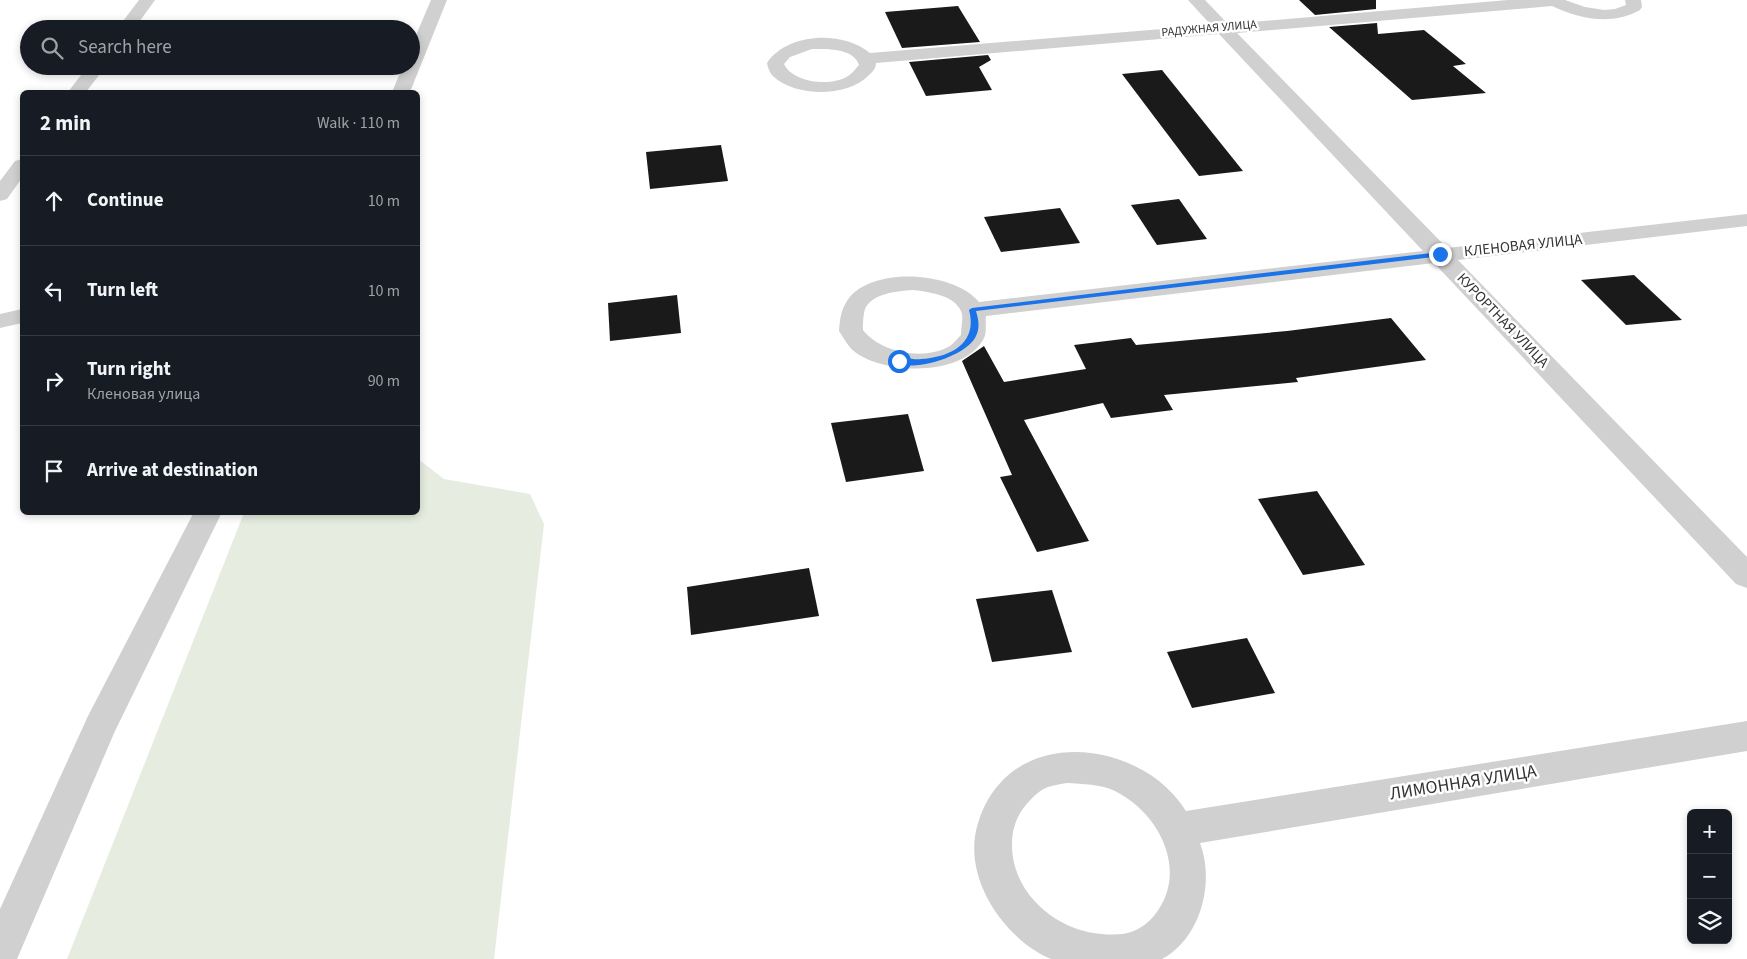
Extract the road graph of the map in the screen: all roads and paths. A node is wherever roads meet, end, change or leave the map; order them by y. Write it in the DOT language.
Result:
graph roads {
  1 [pos="147,0"];
  2 [pos="439,0"];
  3 [pos="1196,0"];
  4 [pos="1552,0"];
  5 [pos="1633,0"];
  6 [pos="132,20"];
  7 [pos="1222,27"];
  8 [pos="420,46"];
  9 [pos="866,59"];
  10 [pos="89,75"];
  11 [pos="408,75"];
  12 [pos="78,90"];
  13 [pos="402,90"];
  14 [pos="20,168"];
  15 [pos="0,195"];
  16 [pos="1747,220"];
  17 [pos="1440,254"];
  18 [pos="972,310"];
  19 [pos="20,316"];
  20 [pos="0,320"];
  21 [pos="206,515"];
  22 [pos="1747,576"];
  23 [pos="1747,736"];
  24 [pos="1178,829"];
  25 [pos="0,953"];
  1 -- 6 [label="street"];
  2 -- 8 [label="street"];
  3 -- 7 [label="street, КУРОРТНАЯ УЛИЦА"];
  4 -- 5 [label="street"];
  4 -- 7 [label="street, РАДУЖНАЯ УЛИЦА"];
  7 -- 9 [label="street, РАДУЖНАЯ УЛИЦА"];
  7 -- 17 [label="street, КУРОРТНАЯ УЛИЦА"];
  9 -- 9 [label="street"];
  10 -- 12 [label="street"];
  11 -- 13 [label="street"];
  14 -- 15 [label="street"];
  16 -- 17 [label="street, КЛЕНОВАЯ УЛИЦА"];
  17 -- 18 [label="street, КЛЕНОВАЯ УЛИЦА"];
  17 -- 22 [label="street, КУРОРТНАЯ УЛИЦА"];
  18 -- 18 [label="street"];
  19 -- 20 [label="street"];
  21 -- 25 [label="street"];
  23 -- 24 [label="street, ЛИМОННАЯ УЛИЦА"];
  24 -- 24 [label="street"];
}
